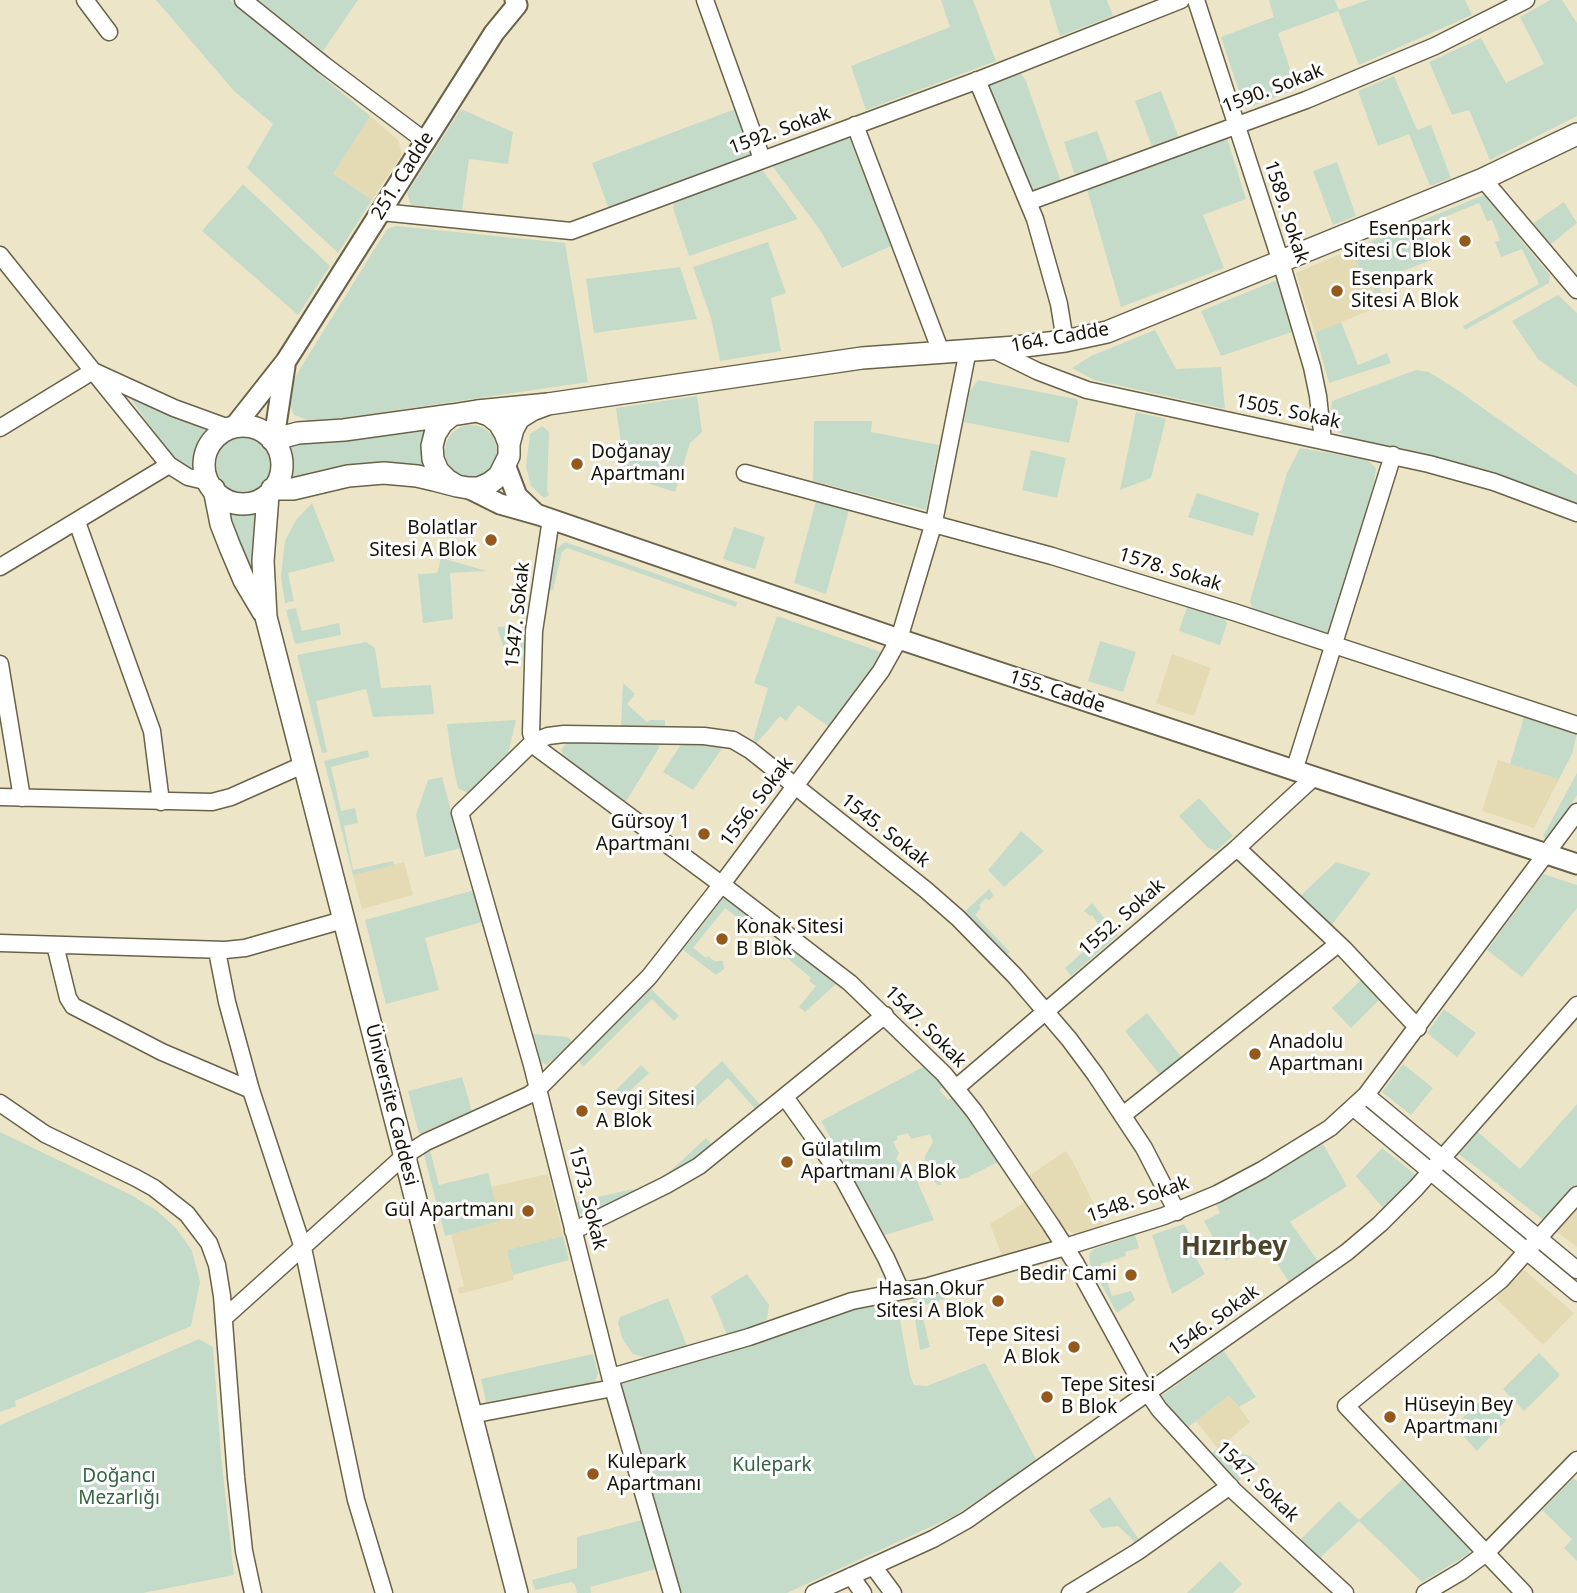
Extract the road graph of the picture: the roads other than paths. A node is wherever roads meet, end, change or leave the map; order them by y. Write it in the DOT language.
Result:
graph roads {
  1 [pos="85,0"];
  2 [pos="243,0"];
  3 [pos="705,0"];
  4 [pos="1181,0"];
  5 [pos="1196,0"];
  6 [pos="1526,0"];
  7 [pos="520,2"];
  8 [pos="109,32"];
  9 [pos="977,80"];
  10 [pos="855,125"];
  11 [pos="1236,126"];
  12 [pos="1577,134"];
  13 [pos="425,141"];
  14 [pos="762,159"];
  15 [pos="1483,179"];
  16 [pos="1028,202"];
  17 [pos="381,212"];
  18 [pos="0,255"];
  19 [pos="1281,262"];
  20 [pos="1577,290"];
  21 [pos="1065,341"];
  22 [pos="992,349"];
  23 [pos="968,351"];
  24 [pos="941,352"];
  25 [pos="286,362"];
  26 [pos="93,371"];
  27 [pos="548,404"];
  28 [pos="477,411"];
  29 [pos="452,415"];
  30 [pos="0,428"];
  31 [pos="232,428"];
  32 [pos="271,438"];
  33 [pos="1323,441"];
  34 [pos="509,444"];
  35 [pos="1393,455"];
  36 [pos="169,464"];
  37 [pos="506,467"];
  38 [pos="745,472"];
  39 [pos="211,486"];
  40 [pos="462,487"];
  41 [pos="270,492"];
  42 [pos="1577,513"];
  43 [pos="545,517"];
  44 [pos="77,522"];
  45 [pos="933,523"];
  46 [pos="0,568"];
  47 [pos="266,617"];
  48 [pos="899,639"];
  49 [pos="1333,645"];
  50 [pos="0,664"];
  51 [pos="1577,725"];
  52 [pos="533,742"];
  53 [pos="305,764"];
  54 [pos="1294,771"];
  55 [pos="1313,778"];
  56 [pos="795,786"];
  57 [pos="0,797"];
  58 [pos="22,798"];
  59 [pos="161,802"];
  60 [pos="1577,812"];
  61 [pos="1237,848"];
  62 [pos="1546,854"];
  63 [pos="1577,864"];
  64 [pos="722,884"];
  65 [pos="343,920"];
  66 [pos="0,943"];
  67 [pos="1338,944"];
  68 [pos="55,945"];
  69 [pos="217,951"];
  70 [pos="1577,1004"];
  71 [pos="1046,1011"];
  72 [pos="885,1015"];
  73 [pos="1418,1028"];
  74 [pos="956,1088"];
  75 [pos="538,1089"];
  76 [pos="251,1090"];
  77 [pos="1366,1095"];
  78 [pos="785,1097"];
  79 [pos="0,1103"];
  80 [pos="1354,1108"];
  81 [pos="1123,1115"];
  82 [pos="404,1156"];
  83 [pos="1443,1158"];
  84 [pos="1431,1172"];
  85 [pos="1577,1195"];
  86 [pos="1177,1212"];
  87 [pos="573,1231"];
  88 [pos="1540,1239"];
  89 [pos="1065,1247"];
  90 [pos="303,1248"];
  91 [pos="1528,1252"];
  92 [pos="1577,1270"];
  93 [pos="901,1291"];
  94 [pos="1577,1293"];
  95 [pos="224,1318"];
  96 [pos="612,1383"];
  97 [pos="1148,1394"];
  98 [pos="471,1415"];
  99 [pos="1577,1460"];
  100 [pos="1230,1486"];
  101 [pos="1486,1553"];
  102 [pos="873,1566"];
  103 [pos="851,1576"];
  104 [pos="253,1593"];
  105 [pos="384,1593"];
  106 [pos="517,1593"];
  107 [pos="672,1593"];
  108 [pos="814,1593"];
  109 [pos="863,1593"];
  110 [pos="893,1593"];
  111 [pos="1070,1593"];
  112 [pos="1345,1593"];
  113 [pos="1425,1593"];
  114 [pos="1524,1593"];
  1 -- 8 [label="street"];
  2 -- 13 [label="street"];
  3 -- 14 [label="street"];
  4 -- 9 [label="street, 1592. Sokak"];
  5 -- 11 [label="street, 1589. Sokak"];
  6 -- 11 [label="street, 1590. Sokak"];
  7 -- 13 [label="street, 251. Cadde"];
  9 -- 10 [label="street, 1592. Sokak"];
  9 -- 16 [label="street"];
  10 -- 14 [label="street, 1592. Sokak"];
  10 -- 24 [label="street"];
  11 -- 16 [label="street, 1590. Sokak"];
  11 -- 19 [label="street, 1589. Sokak"];
  12 -- 15 [label="main road, 164. Cadde"];
  13 -- 17 [label="street, 251. Cadde"];
  14 -- 17 [label="street, 1592. Sokak"];
  15 -- 19 [label="main road, 164. Cadde"];
  15 -- 20 [label="street"];
  16 -- 21 [label="street"];
  17 -- 25 [label="street, 251. Cadde"];
  18 -- 26 [label="street"];
  19 -- 21 [label="main road, 164. Cadde"];
  19 -- 33 [label="street, 1589. Sokak"];
  21 -- 22 [label="main road, 164. Cadde"];
  22 -- 23 [label="main road, 164. Cadde"];
  22 -- 33 [label="street, 1505. Sokak"];
  23 -- 24 [label="main road, 164. Cadde"];
  23 -- 45 [label="street, 1556. Sokak"];
  24 -- 27 [label="main road, 164. Cadde"];
  25 -- 31 [label="street, 251. Cadde"];
  25 -- 32 [label="street, 251. Cadde"];
  26 -- 30 [label="street"];
  26 -- 31 [label="street"];
  26 -- 36 [label="street"];
  27 -- 28 [label="main road, 164. Cadde"];
  27 -- 34 [label="main road, 164. Cadde"];
  28 -- 29 [label="main road"];
  28 -- 34 [label="main road"];
  29 -- 32 [label="main road"];
  29 -- 40 [label="main road"];
  31 -- 32 [label="main road"];
  31 -- 39 [label="main road"];
  32 -- 41 [label="main road"];
  33 -- 35 [label="street, 1505. Sokak"];
  34 -- 37 [label="main road"];
  35 -- 42 [label="street, 1505. Sokak"];
  35 -- 49 [label="street"];
  36 -- 39 [label="street"];
  36 -- 44 [label="street"];
  37 -- 40 [label="main road"];
  37 -- 43 [label="street, 155. Cadde"];
  38 -- 45 [label="street, 1578. Sokak"];
  39 -- 41 [label="main road"];
  39 -- 47 [label="main road, Üniversite Caddesi"];
  40 -- 41 [label="main road"];
  40 -- 43 [label="street, 155. Cadde"];
  41 -- 47 [label="main road, Üniversite Caddesi"];
  43 -- 48 [label="street, 155. Cadde"];
  43 -- 52 [label="street, 1547. Sokak"];
  44 -- 46 [label="street"];
  44 -- 59 [label="street"];
  45 -- 48 [label="street, 1556. Sokak"];
  45 -- 49 [label="street, 1578. Sokak"];
  47 -- 53 [label="main road, Üniversite Caddesi"];
  48 -- 54 [label="street, 155. Cadde"];
  48 -- 56 [label="street, 1556. Sokak"];
  49 -- 51 [label="street, 1578. Sokak"];
  49 -- 54 [label="street"];
  50 -- 58 [label="street"];
  52 -- 56 [label="street, 1545. Sokak"];
  52 -- 64 [label="street, 1547. Sokak"];
  52 -- 75 [label="street, 1573. Sokak"];
  53 -- 59 [label="street"];
  53 -- 65 [label="main road, Üniversite Caddesi"];
  54 -- 55 [label="street, 155. Cadde"];
  55 -- 61 [label="street, 1552. Sokak"];
  55 -- 62 [label="street, 155. Cadde"];
  56 -- 64 [label="street, 1556. Sokak"];
  56 -- 71 [label="street, 1545. Sokak"];
  57 -- 58 [label="street"];
  58 -- 59 [label="street"];
  60 -- 62 [label="street, 1548. Sokak"];
  61 -- 67 [label="street"];
  61 -- 71 [label="street, 1552. Sokak"];
  62 -- 63 [label="street, 155. Cadde"];
  62 -- 73 [label="street, 1548. Sokak"];
  64 -- 72 [label="street, 1547. Sokak"];
  64 -- 75 [label="street, 1556. Sokak"];
  65 -- 69 [label="street"];
  65 -- 82 [label="main road, Üniversite Caddesi"];
  66 -- 68 [label="street"];
  67 -- 73 [label="street"];
  67 -- 81 [label="street"];
  68 -- 69 [label="street"];
  68 -- 76 [label="street"];
  69 -- 76 [label="street"];
  70 -- 83 [label="street, 1546. Sokak"];
  71 -- 74 [label="street, 1552. Sokak"];
  71 -- 81 [label="street, 1545. Sokak"];
  72 -- 74 [label="street, 1547. Sokak"];
  72 -- 78 [label="street"];
  73 -- 77 [label="street, 1548. Sokak"];
  74 -- 89 [label="street, 1547. Sokak"];
  75 -- 82 [label="street, 1556. Sokak"];
  75 -- 87 [label="street, 1573. Sokak"];
  76 -- 90 [label="street"];
  77 -- 80 [label="street, 1548. Sokak"];
  77 -- 83 [label="street"];
  78 -- 87 [label="street"];
  78 -- 93 [label="street"];
  79 -- 95 [label="street"];
  80 -- 84 [label="street"];
  80 -- 86 [label="street, 1548. Sokak"];
  81 -- 86 [label="street, 1545. Sokak"];
  82 -- 90 [label="street, 1556. Sokak"];
  82 -- 98 [label="main road, Üniversite Caddesi"];
  83 -- 84 [label="street, 1546. Sokak"];
  83 -- 88 [label="street"];
  84 -- 91 [label="street"];
  84 -- 97 [label="street, 1546. Sokak"];
  85 -- 88 [label="street"];
  86 -- 89 [label="street, 1548. Sokak"];
  87 -- 96 [label="street, 1573. Sokak"];
  88 -- 91 [label="street"];
  88 -- 92 [label="street"];
  89 -- 93 [label="street, 1548. Sokak"];
  89 -- 97 [label="street, 1547. Sokak"];
  90 -- 95 [label="street, 1556. Sokak"];
  90 -- 105 [label="street"];
  91 -- 94 [label="street"];
  91 -- 101 [label="street"];
  93 -- 96 [label="street, 1548. Sokak"];
  95 -- 104 [label="street"];
  96 -- 98 [label="street, 1548. Sokak"];
  96 -- 107 [label="street, 1573. Sokak"];
  97 -- 100 [label="street, 1547. Sokak"];
  97 -- 102 [label="street, 1546. Sokak"];
  98 -- 106 [label="main road, Üniversite Caddesi"];
  99 -- 101 [label="street"];
  100 -- 111 [label="street"];
  100 -- 112 [label="street, 1547. Sokak"];
  101 -- 113 [label="street"];
  101 -- 114 [label="street"];
  102 -- 103 [label="street, 1546. Sokak"];
  102 -- 110 [label="street"];
  103 -- 108 [label="street, 1546. Sokak"];
  103 -- 109 [label="street"];
}
